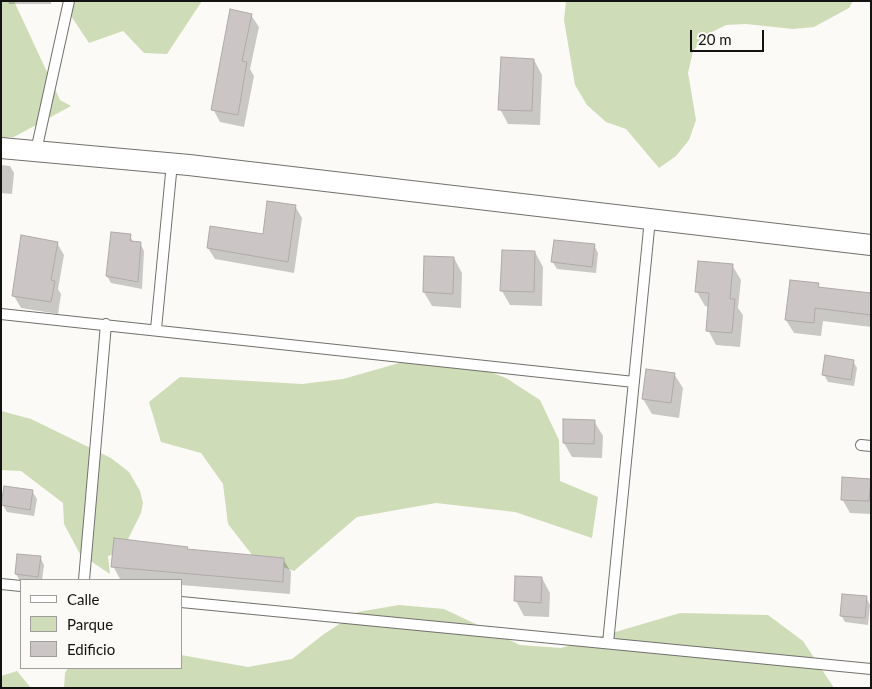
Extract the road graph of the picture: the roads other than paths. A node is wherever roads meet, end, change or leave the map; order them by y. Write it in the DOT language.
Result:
graph roads {
  1 [pos="69,1"];
  2 [pos="1,148"];
  3 [pos="36,151"];
  4 [pos="172,163"];
  5 [pos="650,219"];
  6 [pos="871,244"];
  7 [pos="1,314"];
  8 [pos="106,324"];
  9 [pos="156,329"];
  10 [pos="634,382"];
  11 [pos="84,579"];
  12 [pos="1,584"];
  13 [pos="20,586"];
  14 [pos="182,602"];
  15 [pos="608,643"];
  16 [pos="871,669"];
  1 -- 3 [label="lane"];
  2 -- 3 [label="street"];
  3 -- 4 [label="street"];
  4 -- 5 [label="street"];
  4 -- 9 [label="lane"];
  5 -- 6 [label="street"];
  5 -- 10 [label="lane"];
  7 -- 8 [label="lane"];
  8 -- 9 [label="lane"];
  8 -- 11 [label="lane"];
  9 -- 10 [label="lane"];
  10 -- 15 [label="lane"];
  12 -- 13 [label="lane"];
  14 -- 15 [label="lane"];
  15 -- 16 [label="lane"];
}
